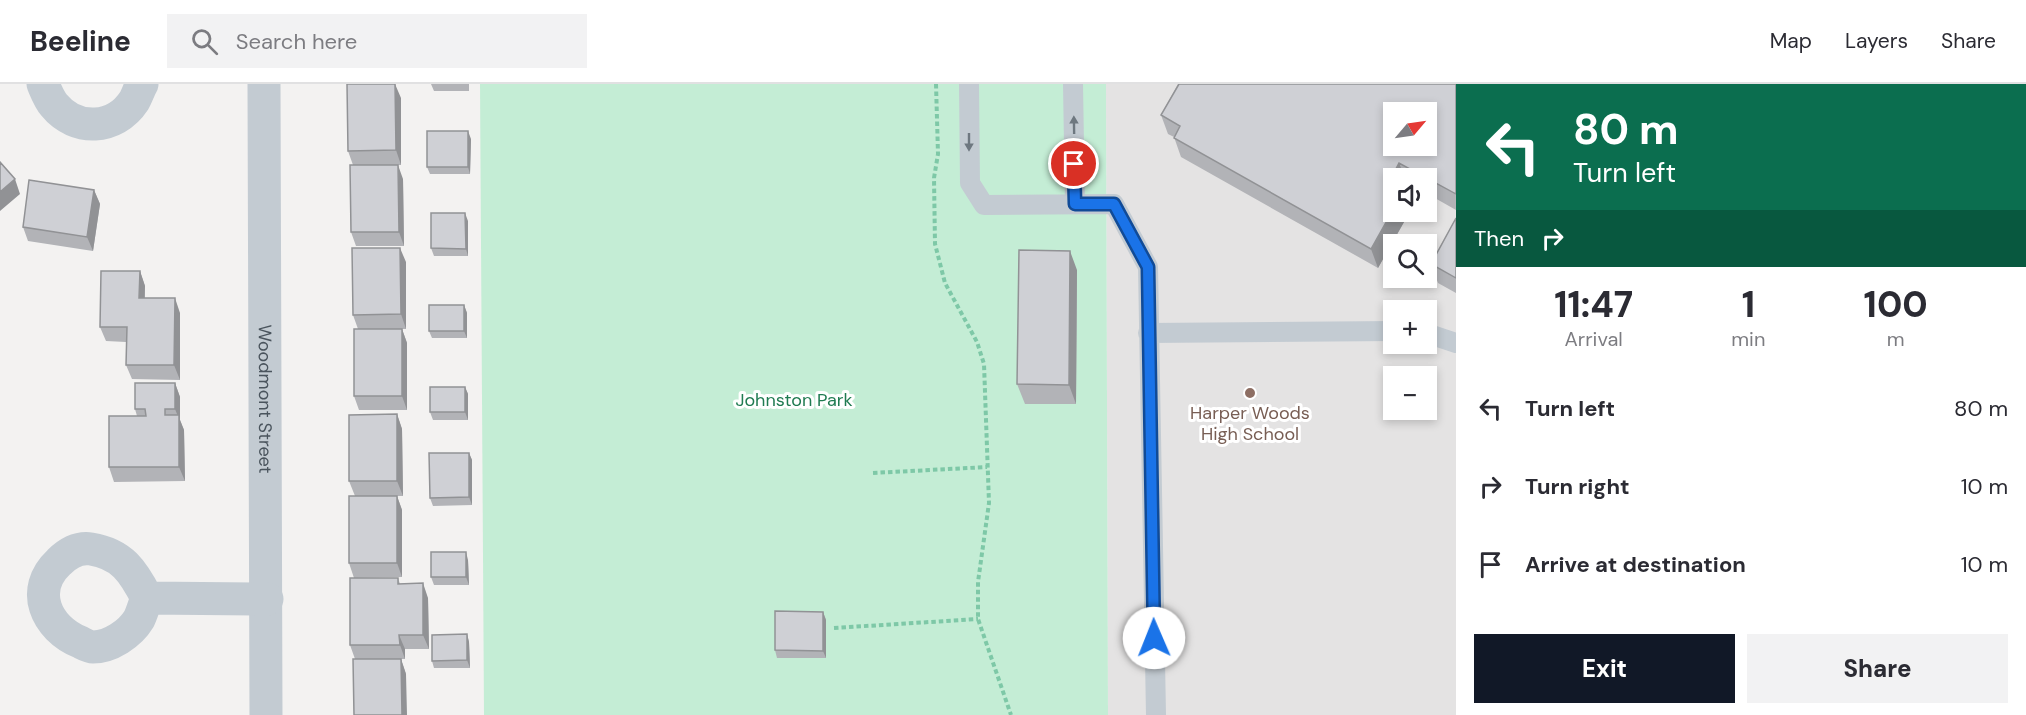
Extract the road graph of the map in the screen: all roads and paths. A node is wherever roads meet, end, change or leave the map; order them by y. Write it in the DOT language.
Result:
graph roads {
  1 [pos="43,84"];
  2 [pos="142,84"];
  3 [pos="264,84"];
  4 [pos="936,84"];
  5 [pos="969,84"];
  6 [pos="1073,84"];
  7 [pos="1075,204"];
  8 [pos="1383,331"];
  9 [pos="1148,333"];
  10 [pos="1437,337"];
  11 [pos="1456,343"];
  12 [pos="987,466"];
  13 [pos="873,473"];
  14 [pos="147,598"];
  15 [pos="267,599"];
  16 [pos="978,619"];
  17 [pos="834,628"];
  18 [pos="266,715"];
  19 [pos="1011,715"];
  20 [pos="1156,715"];
  1 -- 2 [label="street"];
  3 -- 15 [label="street, Woodmont Street"];
  4 -- 12 [label="path"];
  5 -- 7 [label="lane, one-way"];
  7 -- 6 [label="lane, one-way"];
  7 -- 9 [label="lane"];
  8 -- 9 [label="lane"];
  9 -- 20 [label="lane"];
  10 -- 11 [label="lane"];
  12 -- 13 [label="path"];
  12 -- 16 [label="path"];
  14 -- 15 [label="street"];
  15 -- 18 [label="street, Woodmont Street"];
  16 -- 17 [label="path"];
  16 -- 19 [label="path"];
}
